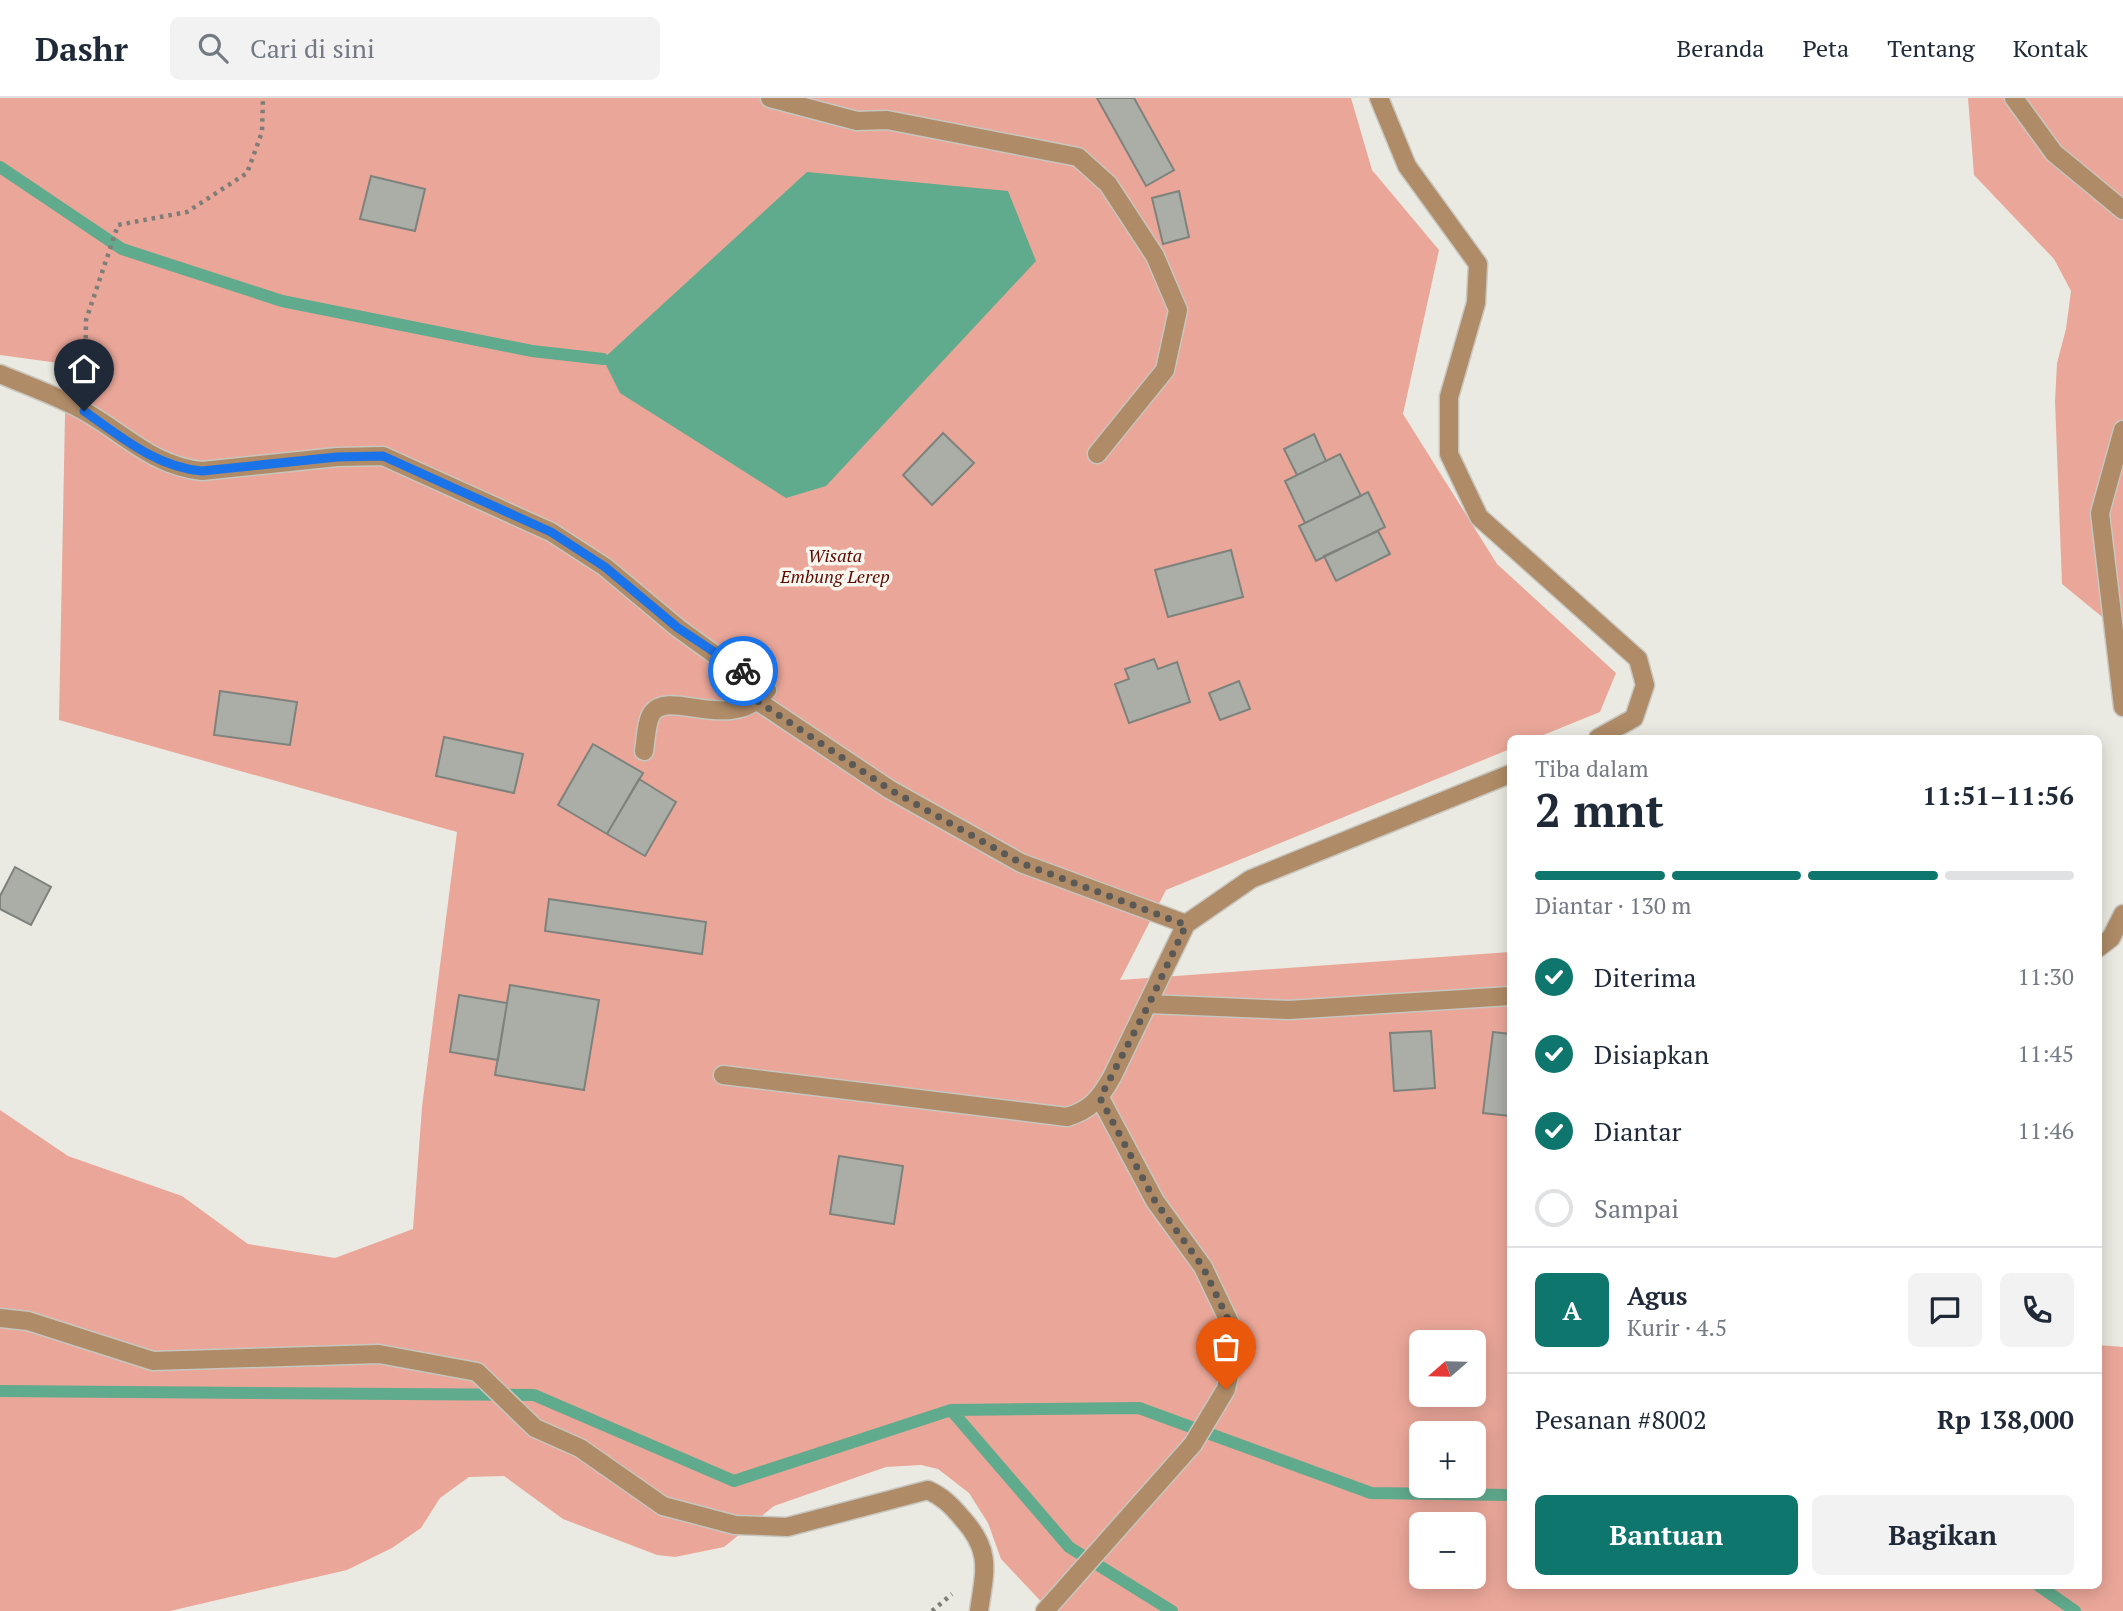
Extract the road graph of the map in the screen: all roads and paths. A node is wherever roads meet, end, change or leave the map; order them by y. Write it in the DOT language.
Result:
graph roads {
  1 [pos="263,98"];
  2 [pos="770,98"];
  3 [pos="1380,98"];
  4 [pos="2014,98"];
  5 [pos="2123,210"];
  6 [pos="0,374"];
  7 [pos="84,411"];
  8 [pos="2123,430"];
  9 [pos="1097,454"];
  10 [pos="756,700"];
  11 [pos="2123,707"];
  12 [pos="1606,735"];
  13 [pos="644,751"];
  14 [pos="1507,775"];
  15 [pos="2123,914"];
  16 [pos="1186,925"];
  17 [pos="2102,945"];
  18 [pos="1507,996"];
  19 [pos="1149,1004"];
  20 [pos="723,1075"];
  21 [pos="1100,1098"];
  22 [pos="0,1318"];
  23 [pos="979,1611"];
  24 [pos="1045,1611"];
  1 -- 7 [label="path"];
  2 -- 9 [label="street"];
  3 -- 12 [label="street"];
  4 -- 5 [label="street"];
  6 -- 7 [label="street"];
  7 -- 10 [label="street"];
  8 -- 11 [label="street"];
  10 -- 13 [label="street"];
  10 -- 16 [label="street"];
  14 -- 16 [label="street"];
  15 -- 17 [label="street"];
  16 -- 19 [label="street"];
  18 -- 19 [label="street"];
  19 -- 21 [label="street"];
  20 -- 21 [label="street"];
  21 -- 24 [label="street"];
  22 -- 23 [label="street"];
}
